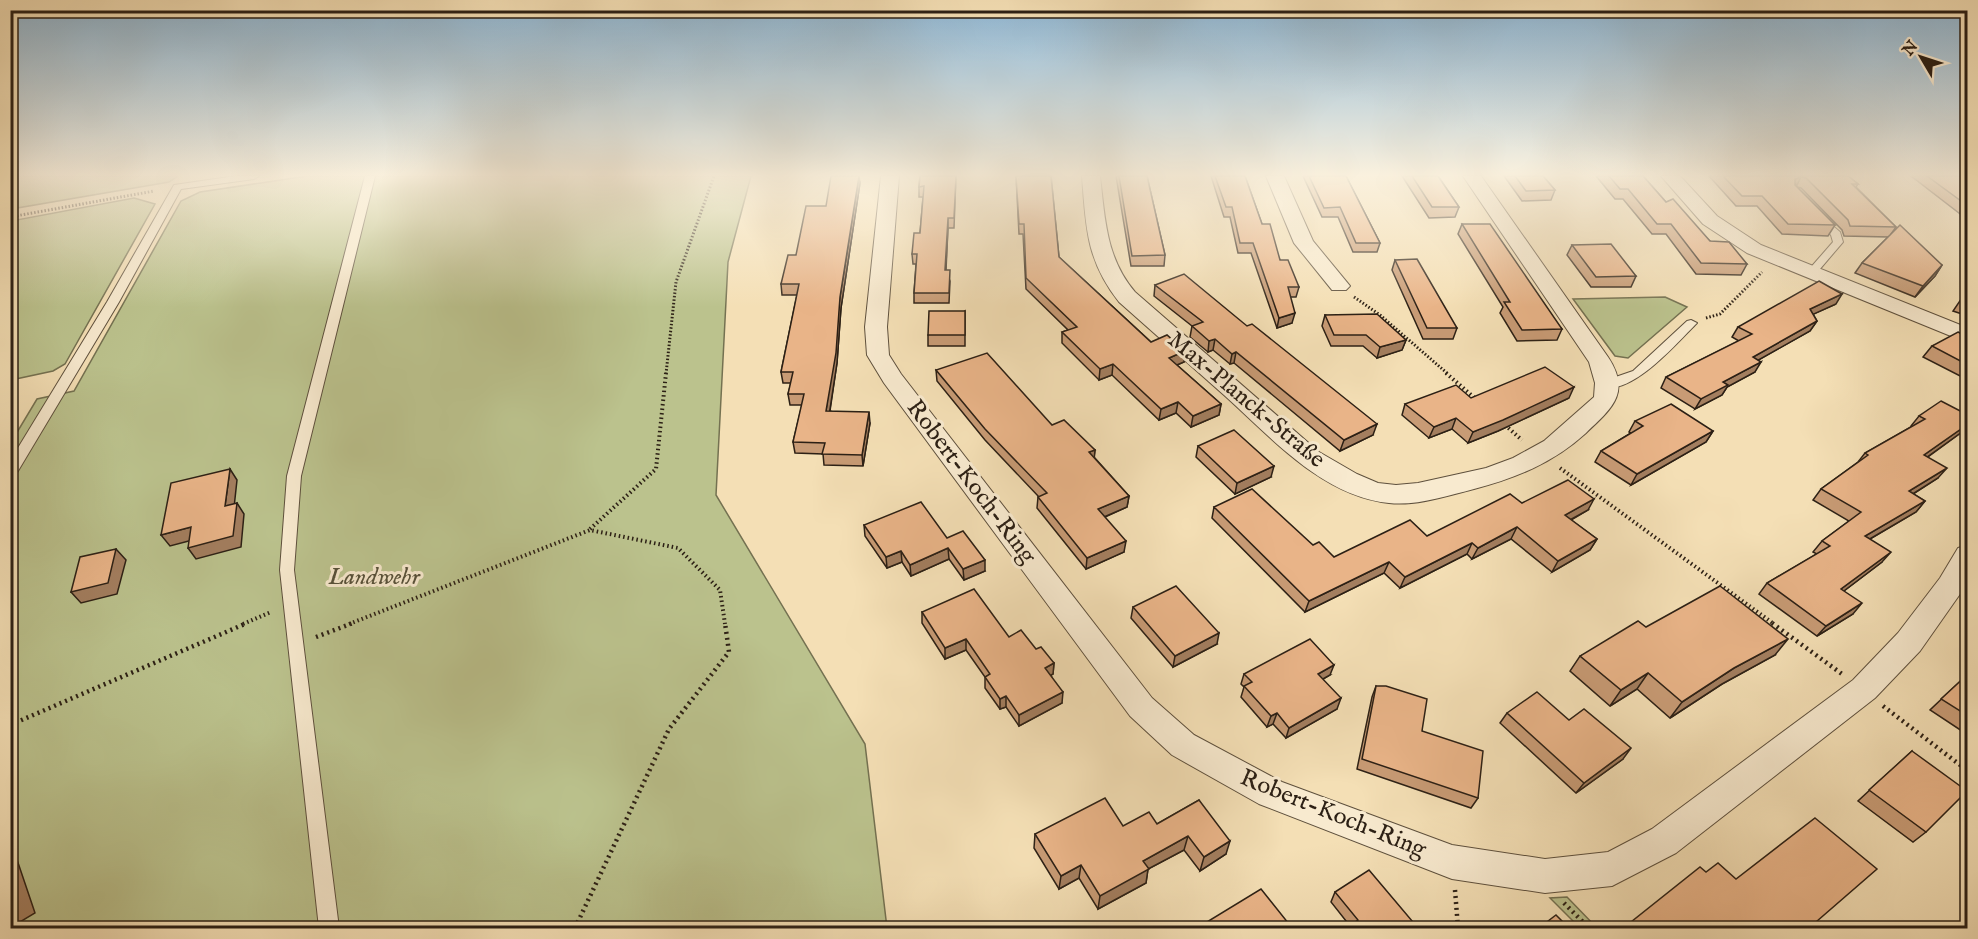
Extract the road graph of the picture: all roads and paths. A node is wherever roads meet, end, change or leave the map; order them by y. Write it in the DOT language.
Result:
graph roads {
  1 [pos="159,220"];
  2 [pos="359,220"];
  3 [pos="698,220"];
  4 [pos="886,220"];
  5 [pos="1095,220"];
  6 [pos="1294,220"];
  7 [pos="1502,220"];
  8 [pos="1713,220"];
  9 [pos="1822,220"];
  10 [pos="1775,260"];
  11 [pos="1810,274"];
  12 [pos="1339,286"];
  13 [pos="1691,323"];
  14 [pos="1968,336"];
  15 [pos="1608,384"];
  16 [pos="1478,401"];
  17 [pos="1505,424"];
  18 [pos="1543,455"];
  19 [pos="10,472"];
  20 [pos="590,530"];
  21 [pos="1968,555"];
  22 [pos="291,603"];
  23 [pos="296,645"];
  24 [pos="1864,689"];
  25 [pos="10,725"];
  26 [pos="1968,771"];
  27 [pos="329,928"];
  28 [pos="575,928"];
  1 -- 19 [label="lane"];
  2 -- 22 [label="lane"];
  3 -- 20 [label="path"];
  4 -- 24 [label="street, Robert-Koch-Ring"];
  5 -- 18 [label="street, Max-Planck-Straße"];
  6 -- 12 [label="street"];
  7 -- 15 [label="street"];
  8 -- 10 [label="street"];
  9 -- 11 [label="lane"];
  10 -- 11 [label="street"];
  10 -- 13 [label="path"];
  11 -- 14 [label="street"];
  12 -- 16 [label="path"];
  13 -- 15 [label="lane"];
  15 -- 18 [label="street, Max-Planck-Straße"];
  17 -- 18 [label="path"];
  18 -- 24 [label="path"];
  20 -- 23 [label="path"];
  20 -- 28 [label="path"];
  21 -- 24 [label="street, Robert-Koch-Ring"];
  22 -- 23 [label="lane"];
  22 -- 25 [label="path"];
  23 -- 27 [label="lane"];
  24 -- 26 [label="path"];
}
